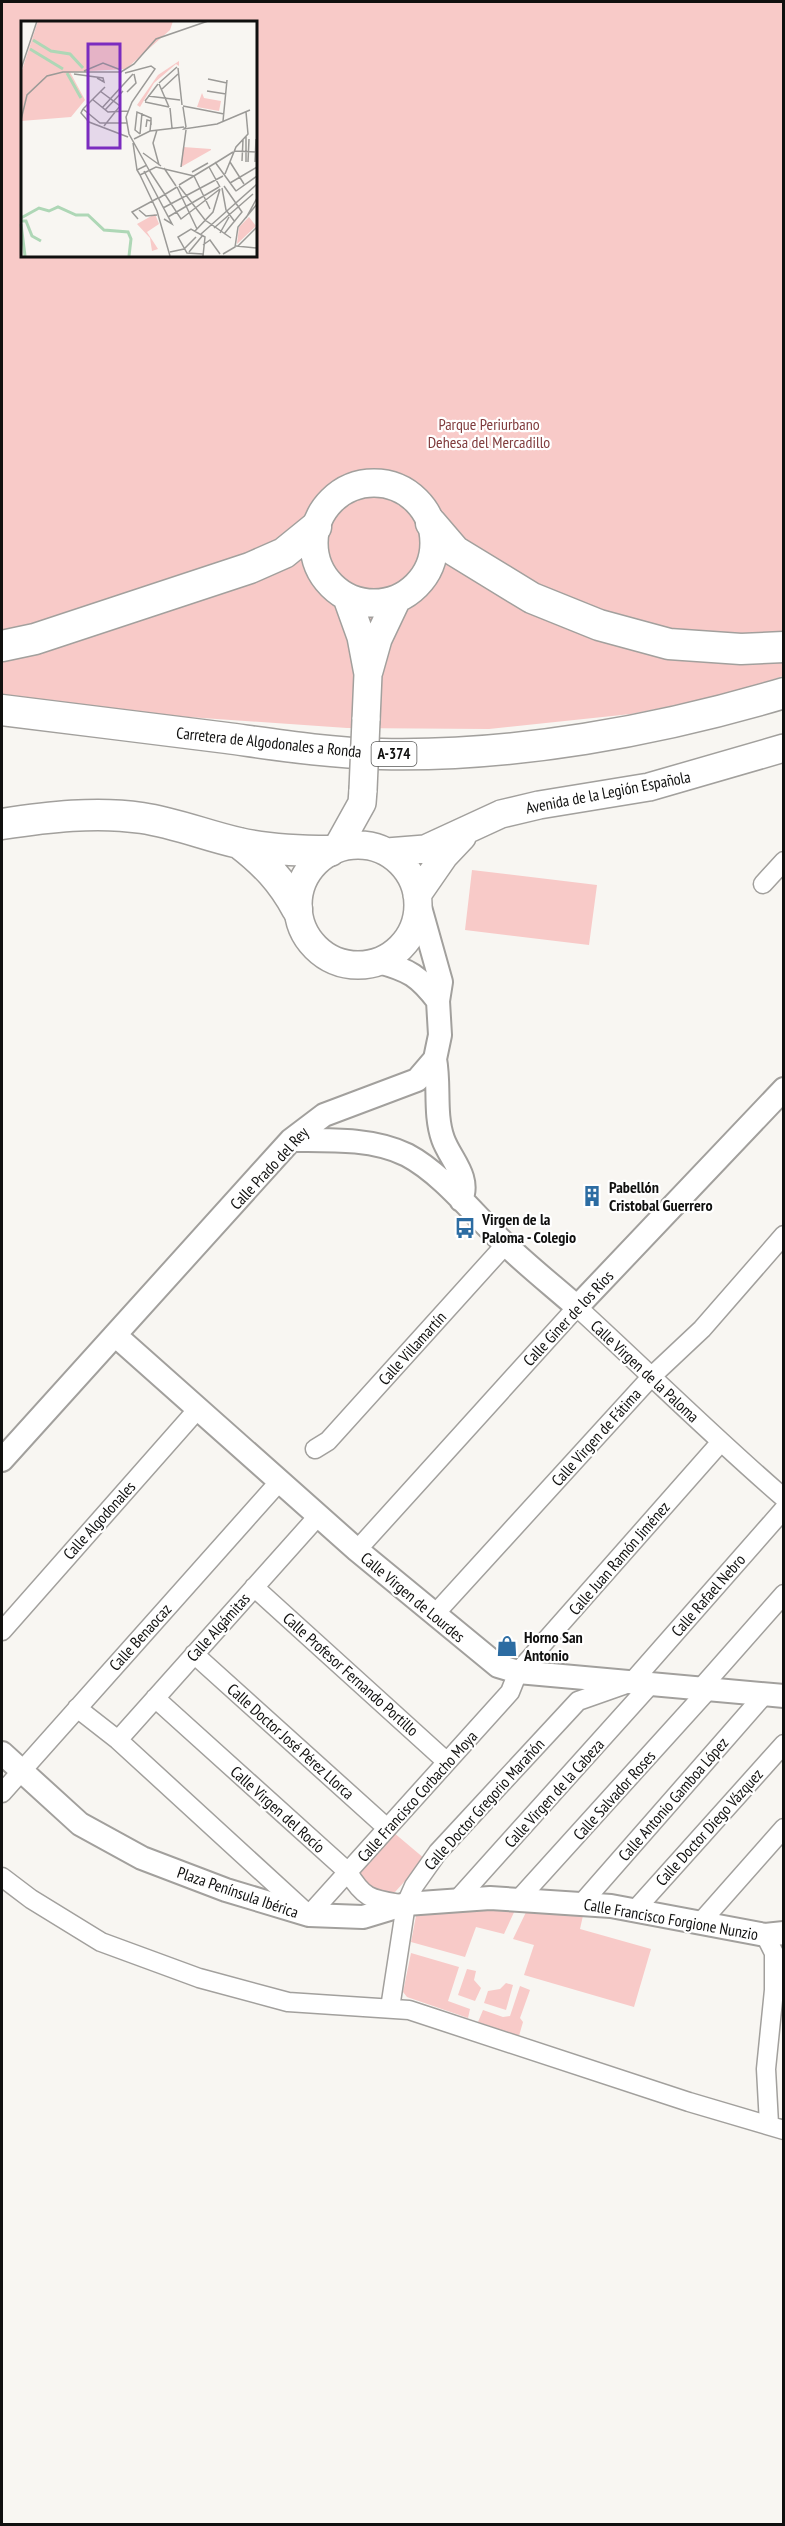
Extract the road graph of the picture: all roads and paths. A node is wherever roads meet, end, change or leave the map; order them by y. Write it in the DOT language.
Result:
graph roads {
  1 [pos="431,523"];
  2 [pos="316,527"];
  3 [pos="347,598"];
  4 [pos="397,600"];
  5 [pos="2,645"];
  6 [pos="783,647"];
  7 [pos="368,674"];
  8 [pos="783,693"];
  9 [pos="2,710"];
  10 [pos="783,748"];
  11 [pos="362,796"];
  12 [pos="2,824"];
  13 [pos="469,831"];
  14 [pos="239,843"];
  15 [pos="333,850"];
  16 [pos="385,851"];
  17 [pos="783,861"];
  18 [pos="763,884"];
  19 [pos="418,897"];
  20 [pos="297,909"];
  21 [pos="378,962"];
  22 [pos="438,1001"];
  23 [pos="435,1059"];
  24 [pos="783,1089"];
  25 [pos="291,1140"];
  26 [pos="460,1200"];
  27 [pos="783,1235"];
  28 [pos="505,1245"];
  29 [pos="577,1308"];
  30 [pos="115,1335"];
  31 [pos="652,1376"];
  32 [pos="197,1410"];
  33 [pos="720,1443"];
  34 [pos="315,1449"];
  35 [pos="2,1460"];
  36 [pos="279,1482"];
  37 [pos="783,1498"];
  38 [pos="783,1509"];
  39 [pos="319,1515"];
  40 [pos="357,1550"];
  41 [pos="254,1587"];
  42 [pos="783,1594"];
  43 [pos="434,1614"];
  44 [pos="2,1630"];
  45 [pos="194,1654"];
  46 [pos="518,1672"];
  47 [pos="642,1683"];
  48 [pos="705,1689"];
  49 [pos="774,1695"];
  50 [pos="155,1698"];
  51 [pos="77,1708"];
  52 [pos="118,1740"];
  53 [pos="783,1744"];
  54 [pos="2,1753"];
  55 [pos="447,1762"];
  56 [pos="20,1773"];
  57 [pos="2,1793"];
  58 [pos="387,1828"];
  59 [pos="783,1828"];
  60 [pos="348,1872"];
  61 [pos="2,1877"];
  62 [pos="518,1900"];
  63 [pos="455,1902"];
  64 [pos="582,1903"];
  65 [pos="406,1904"];
  66 [pos="635,1910"];
  67 [pos="309,1916"];
  68 [pos="700,1923"];
  69 [pos="774,1934"];
  70 [pos="390,2008"];
  71 [pos="776,2033"];
  72 [pos="776,2127"];
  1 -- 2 [label="main road"];
  1 -- 4 [label="main road"];
  1 -- 6 [label="main road"];
  2 -- 3 [label="main road"];
  2 -- 5 [label="main road"];
  3 -- 4 [label="main road"];
  3 -- 7 [label="main road"];
  4 -- 7 [label="main road"];
  7 -- 11 [label="main road, bridge"];
  8 -- 9 [label="main road, Carretera de Algodonales a Ronda / A-374"];
  10 -- 13 [label="main road, Avenida de la Legión Española"];
  11 -- 15 [label="main road"];
  11 -- 16 [label="main road"];
  12 -- 14 [label="main road"];
  13 -- 16 [label="main road, Avenida de la Legión Española"];
  13 -- 19 [label="main road, Avenida de la Legión Española"];
  14 -- 15 [label="main road"];
  14 -- 20 [label="main road"];
  15 -- 16 [label="main road"];
  15 -- 20 [label="main road"];
  16 -- 19 [label="main road"];
  17 -- 18 [label="street"];
  19 -- 21 [label="main road"];
  19 -- 22 [label="street"];
  20 -- 21 [label="main road"];
  21 -- 22 [label="street"];
  22 -- 23 [label="street"];
  23 -- 25 [label="street, Calle Prado del Rey"];
  23 -- 26 [label="street"];
  24 -- 29 [label="street, Calle Giner de los Ríos"];
  25 -- 26 [label="street, Calle Virgen de la Paloma"];
  25 -- 30 [label="street, Calle Prado del Rey"];
  26 -- 28 [label="street, Calle Virgen de la Paloma"];
  27 -- 31 [label="street, Calle Virgen de Fátima"];
  28 -- 29 [label="street, Calle Virgen de la Paloma"];
  28 -- 34 [label="street, Calle Villamartín"];
  29 -- 31 [label="street, Calle Virgen de la Paloma"];
  29 -- 40 [label="street, Calle Giner de los Ríos"];
  30 -- 32 [label="street, Calle Virgen de Lourdes"];
  30 -- 35 [label="street, Calle Prado del Rey"];
  31 -- 33 [label="street, Calle Virgen de la Paloma"];
  31 -- 43 [label="street, Calle Virgen de Fátima"];
  32 -- 36 [label="street, Calle Virgen de Lourdes"];
  32 -- 44 [label="street, Calle Algodonales"];
  33 -- 37 [label="street, Calle Virgen de la Paloma"];
  33 -- 46 [label="street, Calle Juan Ramón Jiménez"];
  36 -- 39 [label="street, Calle Virgen de Lourdes"];
  36 -- 51 [label="street, Calle Benaocaz"];
  38 -- 47 [label="street, Calle Rafael Nebro"];
  39 -- 40 [label="street, Calle Virgen de Lourdes"];
  39 -- 41 [label="street, Calle Algámitas"];
  40 -- 43 [label="street, Calle Virgen de Lourdes"];
  41 -- 45 [label="street, Calle Algámitas"];
  41 -- 55 [label="street, Calle Profesor Fernando Portillo"];
  42 -- 48 [label="street, Calle Salvador Roses"];
  43 -- 46 [label="street, Calle Virgen de Lourdes"];
  45 -- 50 [label="street, Calle Algámitas"];
  45 -- 58 [label="street, Calle Doctor José Pérez Llorca"];
  46 -- 47 [label="street, Calle Virgen de Lourdes"];
  46 -- 55 [label="street, Calle Francisco Corbacho Moya"];
  47 -- 48 [label="street, Calle Virgen de Lourdes"];
  47 -- 63 [label="street, Calle Virgen de la Cabeza"];
  47 -- 65 [label="street, Calle Doctor Gregorio Marañón"];
  48 -- 49 [label="street, Calle Virgen de Lourdes"];
  48 -- 62 [label="street, Calle Salvador Roses"];
  49 -- 64 [label="street, Calle Antonio Gamboa López"];
  50 -- 52 [label="street, Calle Algámitas"];
  50 -- 60 [label="street, Calle Virgen del Rocío"];
  51 -- 52 [label="street, Plaza Península Ibérica"];
  51 -- 56 [label="street, Calle Benaocaz"];
  52 -- 67 [label="street, Plaza Península Ibérica"];
  53 -- 66 [label="street, Calle Doctor Diego Vázquez"];
  54 -- 56 [label="street, Plaza Península Ibérica"];
  55 -- 58 [label="street, Calle Francisco Corbacho Moya"];
  56 -- 57 [label="street, Calle Benaocaz"];
  56 -- 67 [label="street, Plaza Península Ibérica"];
  58 -- 60 [label="street, Calle Francisco Corbacho Moya"];
  59 -- 68 [label="street"];
  60 -- 65 [label="street, Calle Virgen del Rocío"];
  60 -- 67 [label="street, Calle Francisco Corbacho Moya"];
  61 -- 70 [label="street"];
  62 -- 63 [label="street, Calle Francisco Forgione Nunzio"];
  62 -- 64 [label="street, Calle Francisco Forgione Nunzio"];
  63 -- 65 [label="street, Calle Francisco Forgione Nunzio"];
  64 -- 66 [label="street, Calle Francisco Forgione Nunzio"];
  65 -- 67 [label="street, Calle Francisco Forgione Nunzio"];
  65 -- 70 [label="street, Calle Doctor Gregorio Marañón"];
  66 -- 68 [label="street, Calle Francisco Forgione Nunzio"];
  68 -- 69 [label="street, Calle Francisco Forgione Nunzio"];
  69 -- 71 [label="street"];
  70 -- 72 [label="street"];
  71 -- 72 [label="street"];
}
